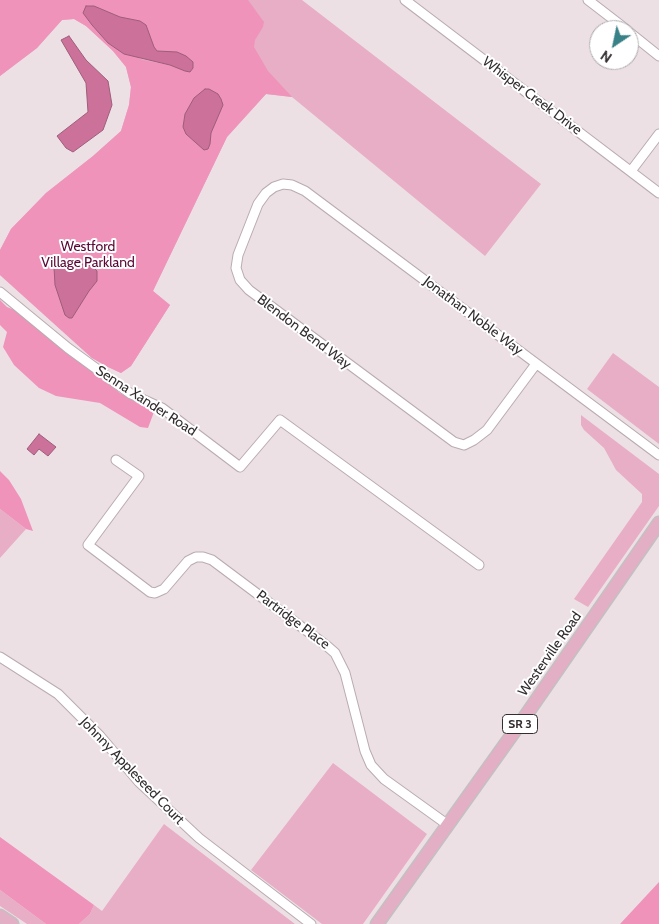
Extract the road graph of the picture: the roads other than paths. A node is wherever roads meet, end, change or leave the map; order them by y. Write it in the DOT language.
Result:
graph roads {
  1 [pos="405,0"];
  2 [pos="588,0"];
  3 [pos="614,20"];
  4 [pos="639,40"];
  5 [pos="659,56"];
  6 [pos="659,134"];
  7 [pos="631,171"];
  8 [pos="283,184"];
  9 [pos="659,193"];
  10 [pos="0,292"];
  11 [pos="536,364"];
  12 [pos="659,455"];
  13 [pos="116,460"];
  14 [pos="659,523"];
  15 [pos="478,565"];
  16 [pos="0,657"];
  17 [pos="448,825"];
  18 [pos="0,916"];
  19 [pos="12,924"];
  20 [pos="311,924"];
  21 [pos="377,924"];
  1 -- 7 [label="street, Whisper Creek Drive"];
  2 -- 3 [label="street"];
  4 -- 5 [label="street"];
  6 -- 7 [label="street"];
  7 -- 9 [label="street, Whisper Creek Drive"];
  8 -- 11 [label="street, Jonathan Noble Way"];
  8 -- 11 [label="street, Blendon Bend Way"];
  10 -- 15 [label="street, Senna Xander Road"];
  11 -- 12 [label="street, Jonathan Noble Way"];
  13 -- 17 [label="street, Partridge Place"];
  14 -- 17 [label="main road, Westerville Road / SR 3"];
  16 -- 20 [label="street, Johnny Appleseed Court"];
  17 -- 21 [label="main road, Westerville Road / SR 3"];
  18 -- 19 [label="main road"];
}
